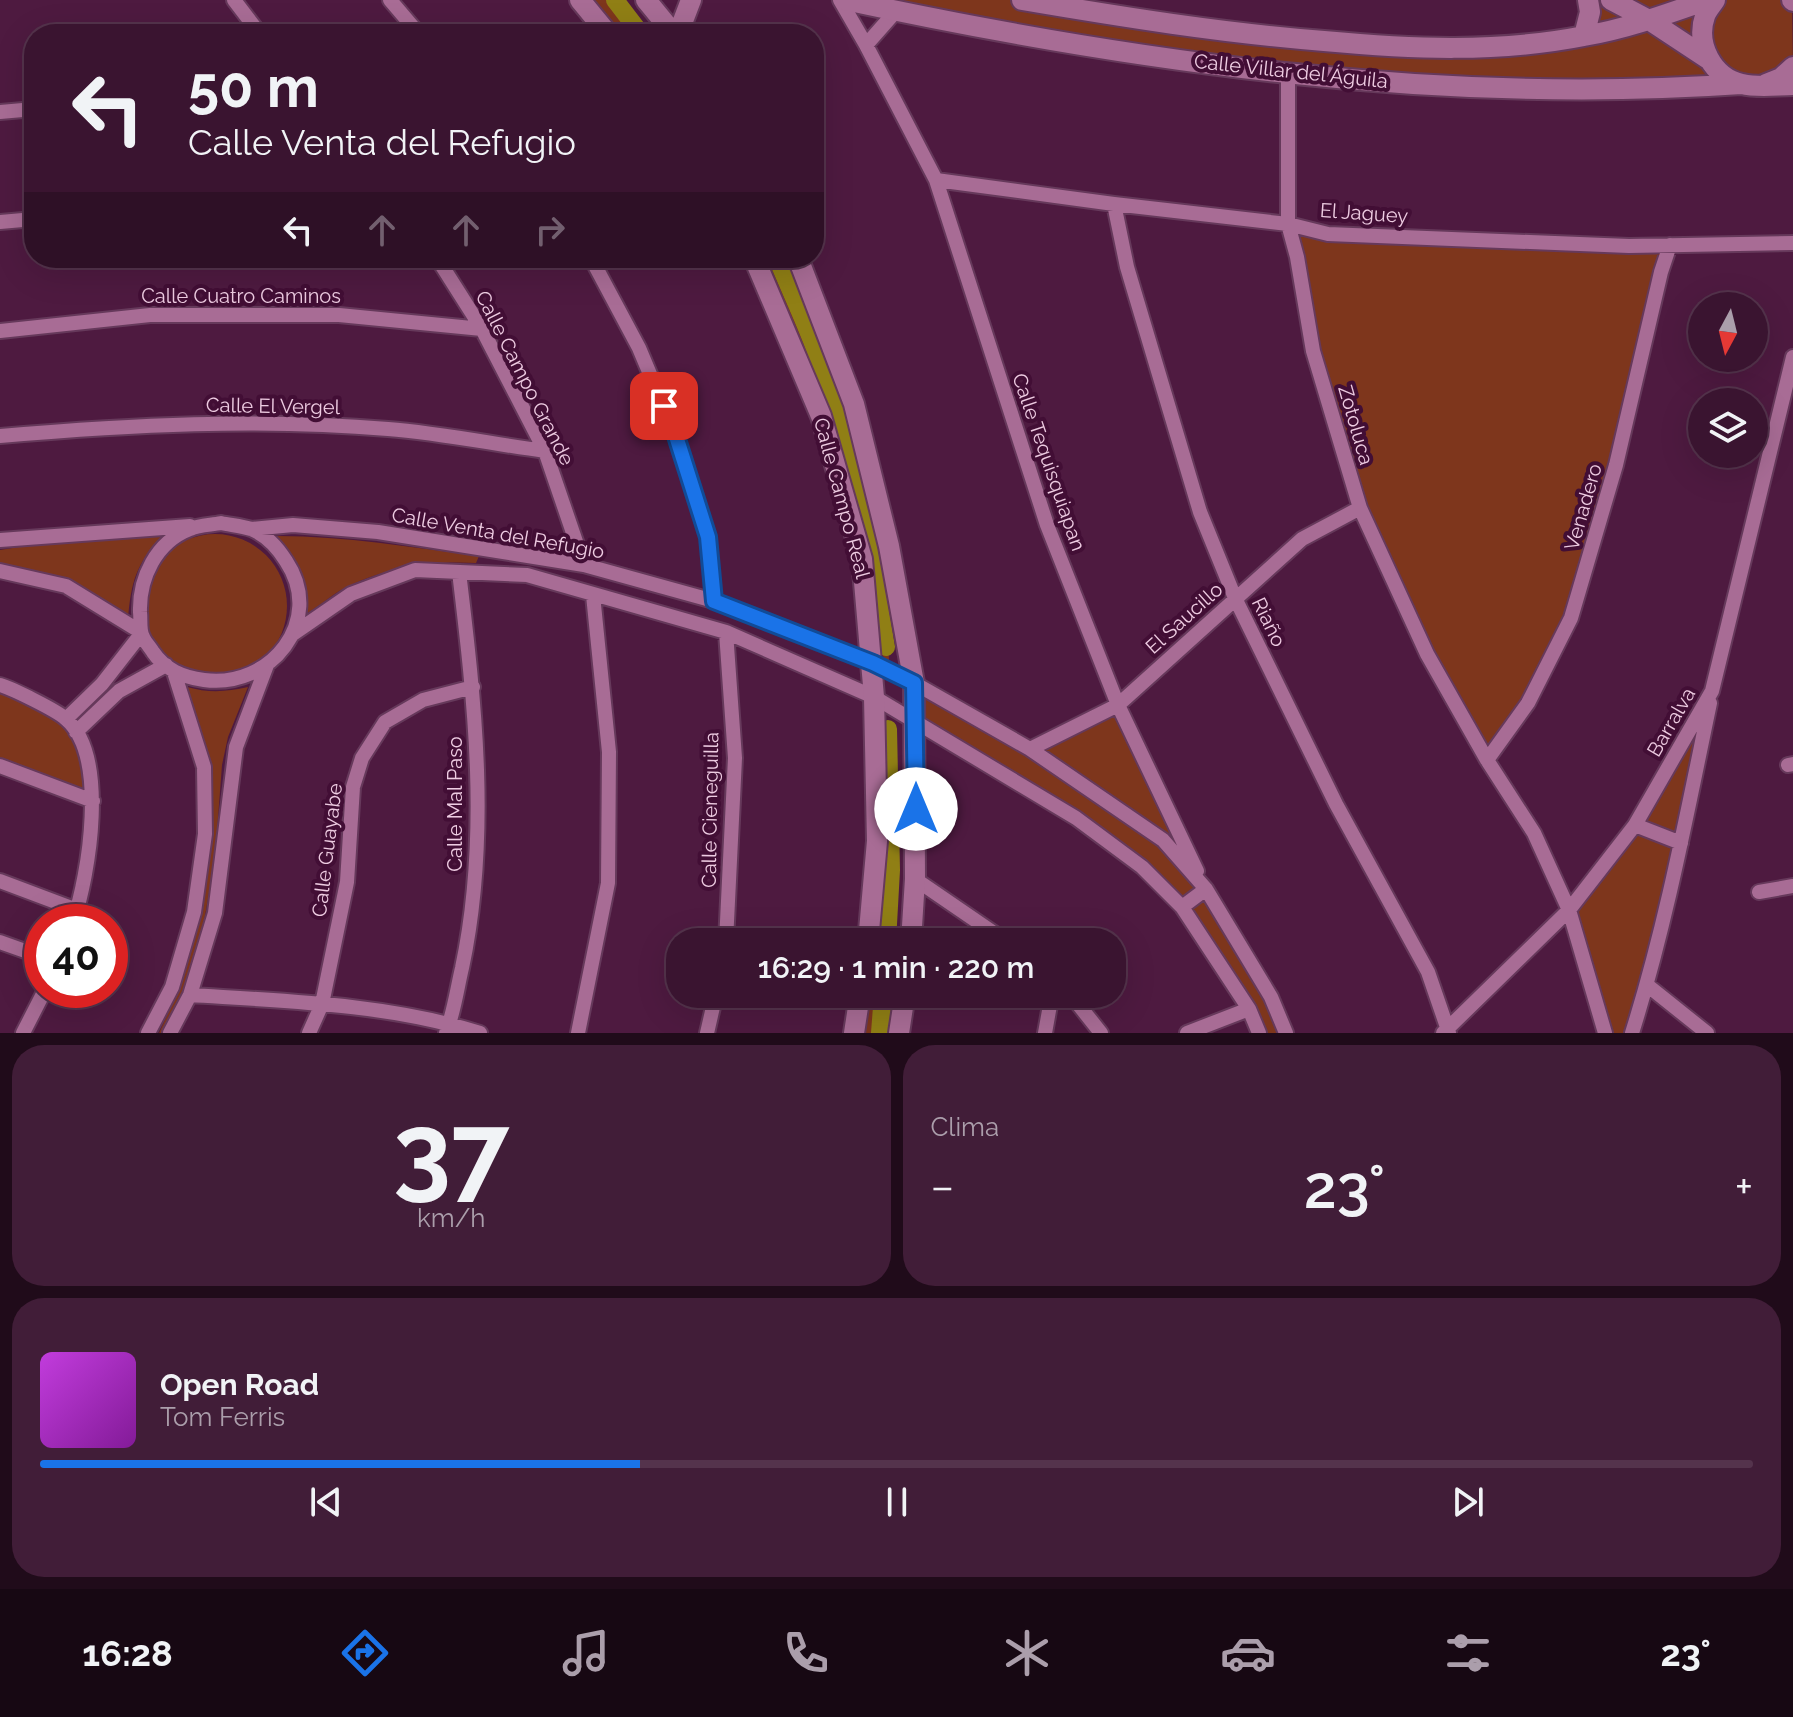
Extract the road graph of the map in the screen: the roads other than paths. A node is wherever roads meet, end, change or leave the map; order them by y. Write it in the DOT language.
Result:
graph roads {
  1 [pos="234,0"];
  2 [pos="390,0"];
  3 [pos="580,0"];
  4 [pos="646,0"];
  5 [pos="691,0"];
  6 [pos="842,0"];
  7 [pos="1022,0"];
  8 [pos="1588,0"];
  9 [pos="1611,0"];
  10 [pos="1707,0"];
  11 [pos="1715,0"];
  12 [pos="896,11"];
  13 [pos="1649,20"];
  14 [pos="252,24"];
  15 [pos="410,24"];
  16 [pos="600,24"];
  17 [pos="667,24"];
  18 [pos="680,24"];
  19 [pos="1584,36"];
  20 [pos="866,45"];
  21 [pos="1708,59"];
  22 [pos="1793,67"];
  23 [pos="1288,73"];
  24 [pos="1741,84"];
  25 [pos="1762,85"];
  26 [pos="1793,85"];
  27 [pos="24,110"];
  28 [pos="0,112"];
  29 [pos="936,180"];
  30 [pos="1114,204"];
  31 [pos="24,220"];
  32 [pos="0,222"];
  33 [pos="1288,224"];
  34 [pos="1793,243"];
  35 [pos="1670,245"];
  36 [pos="443,268"];
  37 [pos="596,268"];
  38 [pos="758,268"];
  39 [pos="802,268"];
  40 [pos="482,329"];
  41 [pos="0,331"];
  42 [pos="1793,357"];
  43 [pos="0,436"];
  44 [pos="545,451"];
  45 [pos="1360,508"];
  46 [pos="211,525"];
  47 [pos="251,529"];
  48 [pos="0,540"];
  49 [pos="584,565"];
  50 [pos="0,571"];
  51 [pos="459,572"];
  52 [pos="593,595"];
  53 [pos="1235,598"];
  54 [pos="714,601"];
  55 [pos="726,632"];
  56 [pos="141,633"];
  57 [pos="293,634"];
  58 [pos="873,663"];
  59 [pos="267,665"];
  60 [pos="170,668"];
  61 [pos="914,683"];
  62 [pos="0,685"];
  63 [pos="473,687"];
  64 [pos="1712,691"];
  65 [pos="874,697"];
  66 [pos="1118,705"];
  67 [pos="66,719"];
  68 [pos="916,721"];
  69 [pos="76,732"];
  70 [pos="1030,749"];
  71 [pos="1487,760"];
  72 [pos="0,766"];
  73 [pos="93,801"];
  74 [pos="1635,825"];
  75 [pos="1681,843"];
  76 [pos="915,879"];
  77 [pos="0,881"];
  78 [pos="1793,886"];
  79 [pos="1206,889"];
  80 [pos="1759,892"];
  81 [pos="49,904"];
  82 [pos="78,904"];
  83 [pos="1182,907"];
  84 [pos="1569,910"];
  85 [pos="727,928"];
  86 [pos="869,928"];
  87 [pos="912,928"];
  88 [pos="987,928"];
  89 [pos="0,942"];
  90 [pos="24,951"];
  91 [pos="1647,985"];
  92 [pos="190,995"];
  93 [pos="322,1004"];
  94 [pos="36,1008"];
  95 [pos="713,1008"];
  96 [pos="858,1008"];
  97 [pos="903,1008"];
  98 [pos="1049,1008"];
  99 [pos="1081,1008"];
  100 [pos="1249,1009"];
  101 [pos="448,1028"];
  102 [pos="1447,1032"];
  103 [pos="23,1033"];
  104 [pos="148,1033"];
  105 [pos="170,1033"];
  106 [pos="309,1033"];
  107 [pos="480,1033"];
  108 [pos="578,1033"];
  109 [pos="707,1033"];
  110 [pos="854,1033"];
  111 [pos="899,1033"];
  112 [pos="1045,1033"];
  113 [pos="1101,1033"];
  114 [pos="1187,1033"];
  115 [pos="1259,1033"];
  116 [pos="1286,1033"];
  117 [pos="1605,1033"];
  118 [pos="1632,1033"];
  119 [pos="1707,1033"];
  1 -- 14 [label="street"];
  2 -- 15 [label="street"];
  3 -- 16 [label="street"];
  4 -- 17 [label="street"];
  5 -- 18 [label="street"];
  6 -- 12 [label="street, Calle Villar del Águila"];
  6 -- 20 [label="street, Calle Tequisquiapan"];
  7 -- 19 [label="street, Calle Villar del Águila"];
  8 -- 19 [label="street"];
  9 -- 13 [label="street"];
  10 -- 13 [label="street, Calle Villar del Águila"];
  11 -- 21 [label="street"];
  12 -- 20 [label="street"];
  12 -- 23 [label="street, Calle Villar del Águila"];
  13 -- 19 [label="street, Calle Villar del Águila"];
  13 -- 21 [label="street"];
  20 -- 29 [label="street, Calle Tequisquiapan"];
  21 -- 24 [label="street"];
  22 -- 25 [label="street"];
  23 -- 24 [label="street, Calle Villar del Águila"];
  23 -- 33 [label="street, Zotoluca"];
  24 -- 25 [label="street, Calle Villar del Águila"];
  25 -- 26 [label="street, Calle Villar del Águila"];
  27 -- 28 [label="street"];
  29 -- 30 [label="street, El Jaguey"];
  29 -- 66 [label="street, Calle Tequisquiapan"];
  30 -- 33 [label="street, El Jaguey"];
  30 -- 53 [label="street, Riaño"];
  31 -- 32 [label="street"];
  33 -- 35 [label="street, El Jaguey"];
  33 -- 45 [label="street, Zotoluca"];
  34 -- 35 [label="street, El Jaguey"];
  35 -- 71 [label="street, Venadero"];
  36 -- 40 [label="street, Calle Campo Grande"];
  37 -- 54 [label="street"];
  38 -- 58 [label="street, Calle Campo Real"];
  39 -- 61 [label="street, Calle Campo Real"];
  40 -- 41 [label="street, Calle Cuatro Caminos"];
  40 -- 44 [label="street, Calle Campo Grande"];
  42 -- 64 [label="street, Barralva"];
  43 -- 44 [label="street, Calle El Vergel"];
  44 -- 49 [label="street, Calle Campo Grande"];
  45 -- 53 [label="street, El Saucillo"];
  45 -- 71 [label="street, Zotoluca"];
  46 -- 47 [label="street"];
  46 -- 48 [label="street"];
  46 -- 56 [label="street"];
  47 -- 49 [label="street, Calle Venta del Refugio"];
  47 -- 57 [label="street"];
  49 -- 54 [label="street, Calle Venta del Refugio"];
  50 -- 56 [label="street"];
  51 -- 52 [label="street, Calle Venta del Refugio"];
  51 -- 57 [label="street, Calle Venta del Refugio"];
  51 -- 63 [label="street, Calle Mal Paso"];
  52 -- 55 [label="street, Calle Venta del Refugio"];
  52 -- 108 [label="street"];
  53 -- 66 [label="street, El Saucillo"];
  53 -- 102 [label="street, Riaño"];
  54 -- 58 [label="street, Calle Venta del Refugio"];
  55 -- 65 [label="street, Calle Venta del Refugio"];
  55 -- 85 [label="street, Calle Cieneguilla"];
  56 -- 60 [label="street"];
  56 -- 67 [label="street"];
  57 -- 59 [label="street"];
  58 -- 61 [label="street, Calle Venta del Refugio"];
  58 -- 65 [label="street, Calle Campo Real"];
  59 -- 60 [label="street"];
  59 -- 92 [label="street"];
  60 -- 69 [label="street"];
  60 -- 104 [label="street"];
  61 -- 68 [label="street, Calle Campo Real"];
  61 -- 70 [label="street, Calle Venta del Refugio"];
  62 -- 67 [label="street"];
  63 -- 93 [label="street, Calle Guayabe"];
  63 -- 101 [label="street, Calle Mal Paso"];
  64 -- 74 [label="street, Barralva"];
  64 -- 75 [label="street"];
  65 -- 68 [label="street, Calle Venta del Refugio"];
  65 -- 86 [label="street, Calle Campo Real"];
  66 -- 70 [label="street, El Saucillo"];
  66 -- 79 [label="street, Calle Tequisquiapan"];
  67 -- 69 [label="street"];
  68 -- 76 [label="street, Calle Campo Real"];
  68 -- 83 [label="street, Calle Venta del Refugio"];
  69 -- 73 [label="street"];
  70 -- 79 [label="street, Calle Venta del Refugio"];
  71 -- 84 [label="street, Zotoluca"];
  72 -- 73 [label="street"];
  73 -- 82 [label="street"];
  74 -- 75 [label="street"];
  74 -- 84 [label="street, Barralva"];
  75 -- 91 [label="street"];
  76 -- 87 [label="street, Calle Campo Real"];
  76 -- 88 [label="street"];
  77 -- 81 [label="street"];
  78 -- 80 [label="street"];
  79 -- 83 [label="street"];
  79 -- 116 [label="street, Calle Venta del Refugio"];
  83 -- 100 [label="street, Calle Venta del Refugio"];
  84 -- 102 [label="street, Barralva"];
  84 -- 117 [label="street, Zotoluca"];
  89 -- 90 [label="street"];
  91 -- 118 [label="street"];
  91 -- 119 [label="street"];
  92 -- 93 [label="street"];
  92 -- 105 [label="street"];
  93 -- 101 [label="street"];
  93 -- 106 [label="street, Calle Guayabe"];
  94 -- 103 [label="street"];
  95 -- 109 [label="street"];
  96 -- 110 [label="street"];
  97 -- 111 [label="street"];
  98 -- 112 [label="street"];
  99 -- 113 [label="street"];
  100 -- 114 [label="street"];
  100 -- 115 [label="street, Calle Venta del Refugio"];
  101 -- 107 [label="street"];
}
